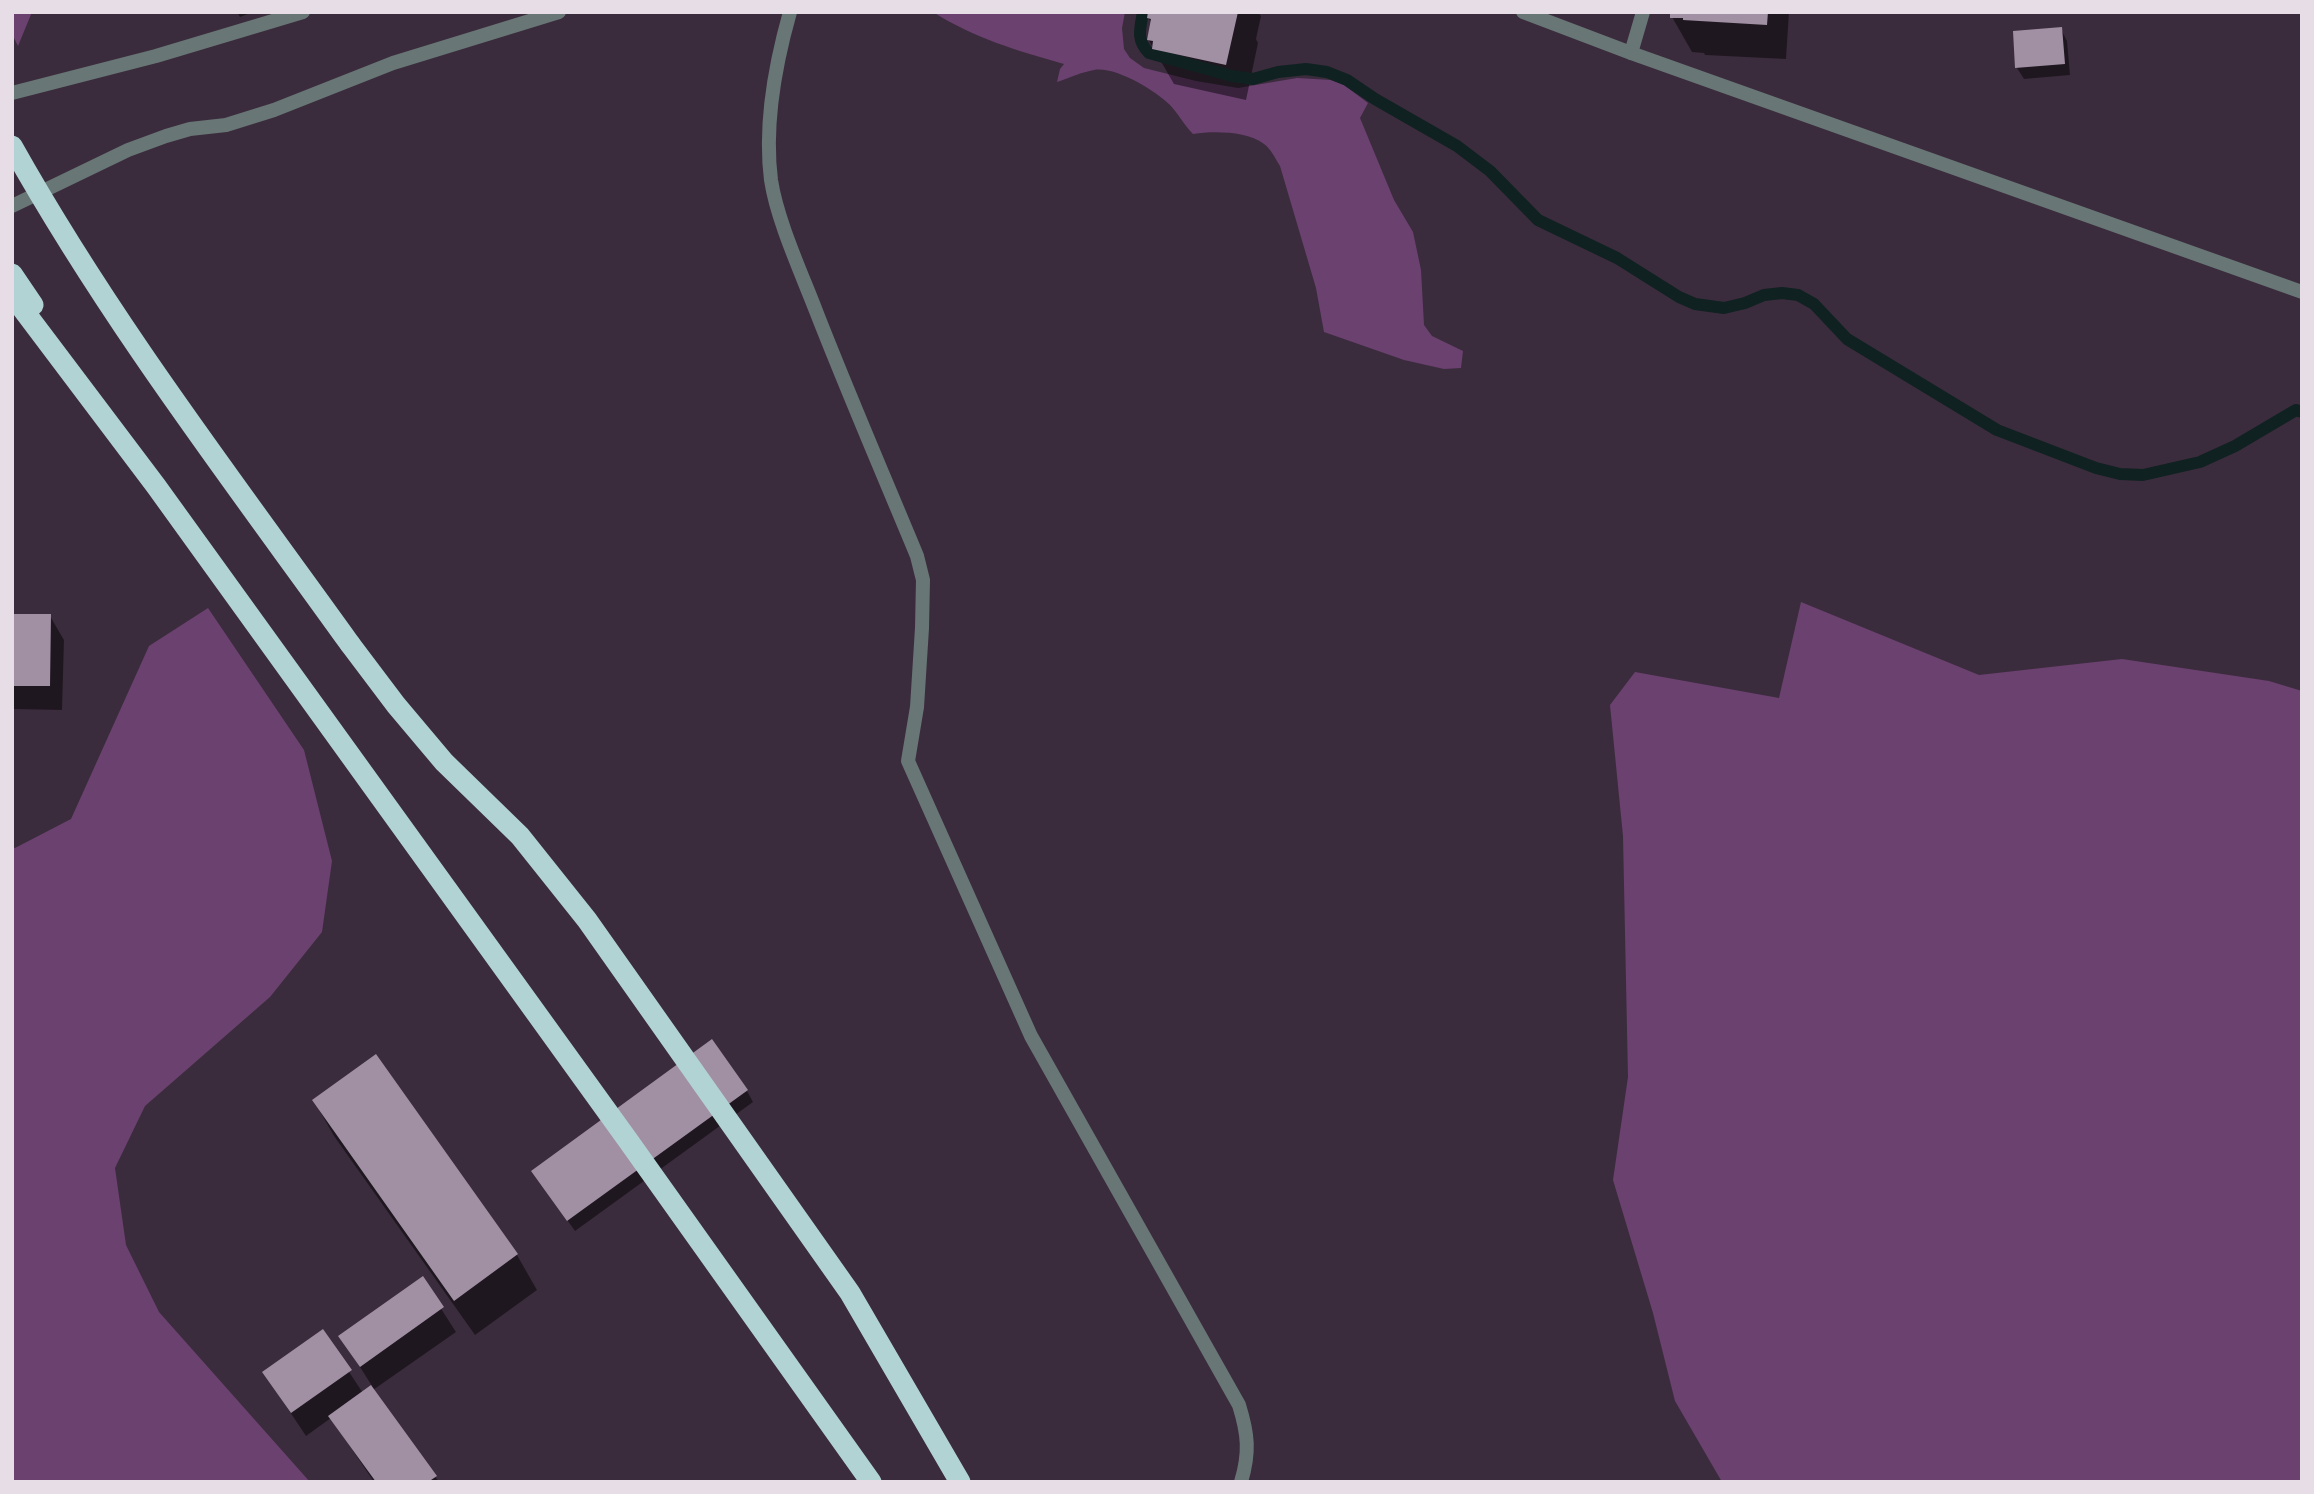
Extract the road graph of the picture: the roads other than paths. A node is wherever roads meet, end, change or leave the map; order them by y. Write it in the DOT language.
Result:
graph roads {
  1 [pos="303,12"];
  2 [pos="559,12"];
  3 [pos="790,12"];
  4 [pos="1524,12"];
  5 [pos="1643,12"];
  6 [pos="1631,53"];
  7 [pos="12,93"];
  8 [pos="12,146"];
  9 [pos="12,206"];
  10 [pos="12,274"];
  11 [pos="2302,292"];
  12 [pos="12,295"];
  13 [pos="156,486"];
  14 [pos="871,1482"];
  15 [pos="960,1482"];
  16 [pos="1241,1482"];
  1 -- 7 [label="street"];
  2 -- 9 [label="street"];
  3 -- 16 [label="street"];
  4 -- 6 [label="street"];
  5 -- 6 [label="street"];
  6 -- 11 [label="street"];
  8 -- 15 [label="highway, bridge"];
  10 -- 13 [label="highway"];
  12 -- 13 [label="highway"];
  13 -- 14 [label="highway"];
}
